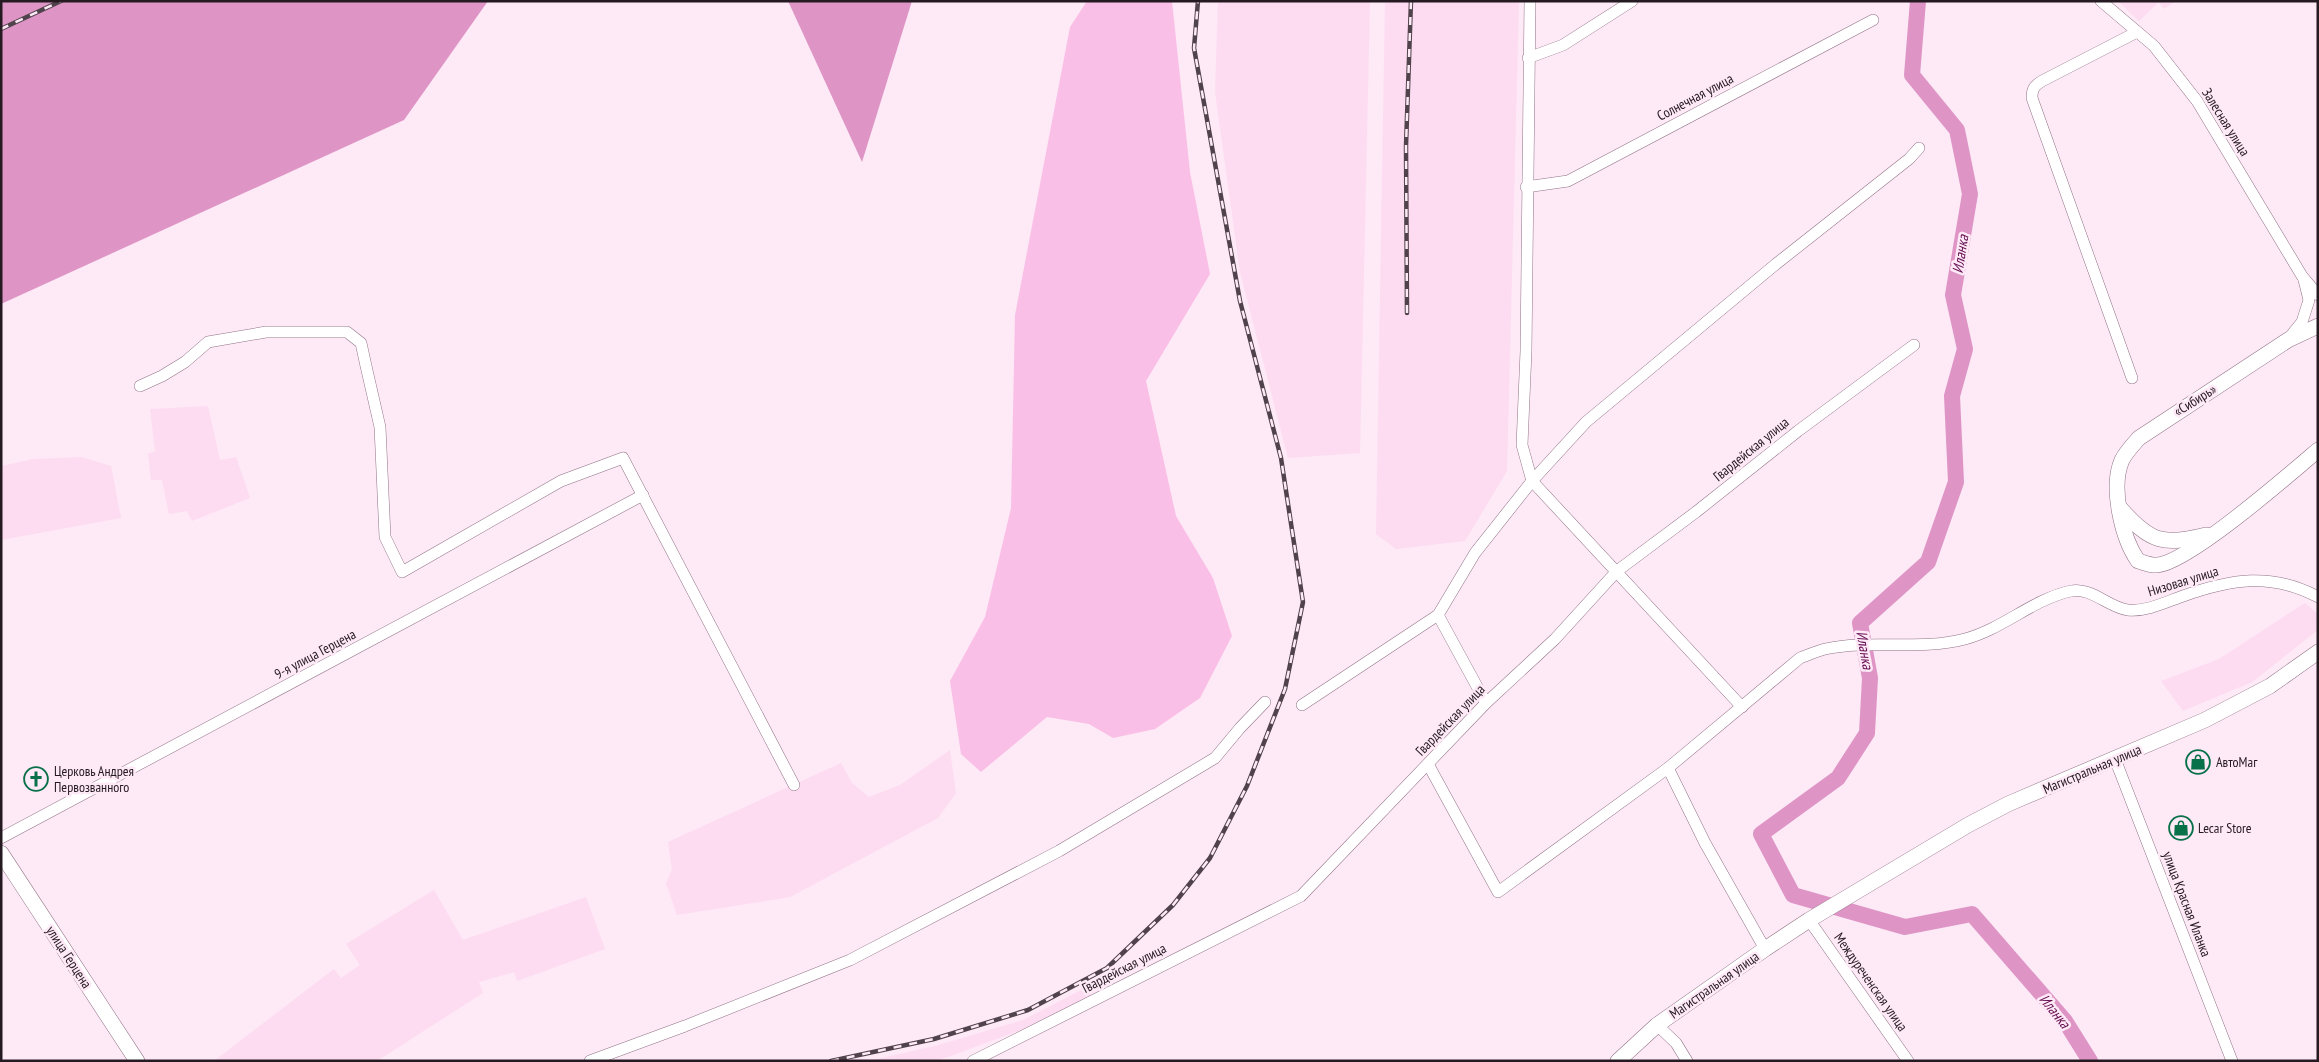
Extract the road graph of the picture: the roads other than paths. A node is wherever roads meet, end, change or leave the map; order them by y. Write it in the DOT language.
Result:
graph roads {
  1 [pos="1530,1"];
  2 [pos="1632,1"];
  3 [pos="2101,1"];
  4 [pos="1873,20"];
  5 [pos="2137,32"];
  6 [pos="1528,58"];
  7 [pos="1919,148"];
  8 [pos="1526,187"];
  9 [pos="2302,276"];
  10 [pos="2318,295"];
  11 [pos="2318,326"];
  12 [pos="2288,340"];
  13 [pos="1914,345"];
  14 [pos="2132,378"];
  15 [pos="140,386"];
  16 [pos="2318,450"];
  17 [pos="1532,481"];
  18 [pos="643,495"];
  19 [pos="2120,508"];
  20 [pos="2214,532"];
  21 [pos="1617,571"];
  22 [pos="2318,597"];
  23 [pos="1438,615"];
  24 [pos="2318,652"];
  25 [pos="1265,702"];
  26 [pos="1486,703"];
  27 [pos="1302,705"];
  28 [pos="1742,707"];
  29 [pos="2115,759"];
  30 [pos="1428,764"];
  31 [pos="1668,768"];
  32 [pos="794,785"];
  33 [pos="1,838"];
  34 [pos="1,853"];
  35 [pos="1812,918"];
  36 [pos="1766,949"];
  37 [pos="1657,1025"];
  38 [pos="137,1061"];
  39 [pos="590,1061"];
  40 [pos="973,1061"];
  41 [pos="1618,1061"];
  42 [pos="1687,1061"];
  43 [pos="1908,1061"];
  44 [pos="2232,1061"];
  1 -- 6 [label="street"];
  2 -- 6 [label="street"];
  3 -- 5 [label="street, Залесная улица"];
  4 -- 8 [label="street, Солнечная улица"];
  5 -- 9 [label="street, Залесная улица"];
  5 -- 14 [label="street"];
  6 -- 8 [label="street"];
  7 -- 17 [label="street"];
  8 -- 17 [label="street"];
  9 -- 10 [label="street, Залесная улица"];
  9 -- 12 [label="street, Залесная улица"];
  11 -- 12 [label="main road, «Сибирь»"];
  12 -- 19 [label="main road, «Сибирь»"];
  13 -- 21 [label="street, Гвардейская улица"];
  15 -- 18 [label="street"];
  16 -- 20 [label="main road, «Сибирь»"];
  17 -- 21 [label="street"];
  17 -- 23 [label="street"];
  18 -- 32 [label="street"];
  18 -- 33 [label="street, 9-я улица Герцена"];
  19 -- 20 [label="main road, «Сибирь»"];
  19 -- 20 [label="main road, «Сибирь»"];
  21 -- 26 [label="street, Гвардейская улица"];
  21 -- 28 [label="street"];
  22 -- 28 [label="street, Низовая улица"];
  23 -- 26 [label="street"];
  23 -- 27 [label="street"];
  24 -- 29 [label="main road, Магистральная улица"];
  25 -- 39 [label="street"];
  26 -- 30 [label="street, Гвардейская улица"];
  28 -- 31 [label="street, Низовая улица"];
  29 -- 35 [label="main road, Магистральная улица"];
  29 -- 44 [label="street, улица Красная Иланка"];
  30 -- 31 [label="street, Низовая улица"];
  30 -- 40 [label="street, Гвардейская улица"];
  31 -- 36 [label="street"];
  34 -- 38 [label="main road, улица Герцена"];
  35 -- 36 [label="main road, Магистральная улица"];
  35 -- 43 [label="street, Междуреченская улица"];
  36 -- 37 [label="main road, Магистральная улица"];
  37 -- 41 [label="main road, Магистральная улица"];
  37 -- 42 [label="street"];
}
